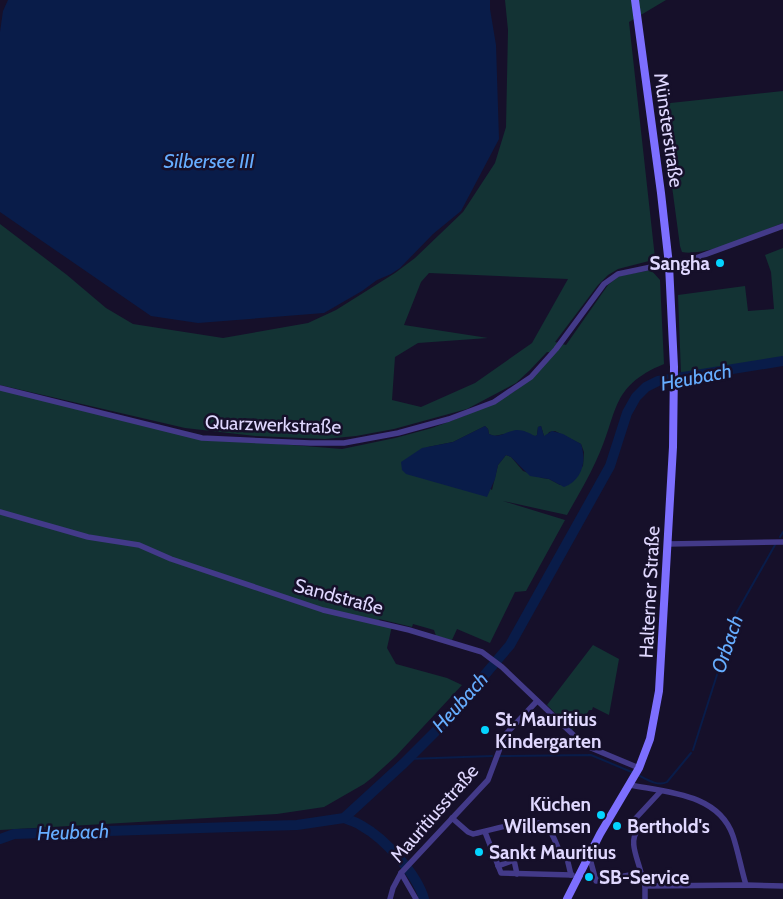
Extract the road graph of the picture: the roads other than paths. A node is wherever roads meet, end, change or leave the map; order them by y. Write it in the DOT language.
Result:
graph roads {
  1 [pos="635,0"];
  2 [pos="783,226"];
  3 [pos="669,265"];
  4 [pos="0,388"];
  5 [pos="0,512"];
  6 [pos="783,542"];
  7 [pos="668,544"];
  8 [pos="537,701"];
  9 [pos="635,775"];
  10 [pos="660,791"];
  11 [pos="452,818"];
  12 [pos="485,832"];
  13 [pos="589,855"];
  14 [pos="498,866"];
  15 [pos="402,872"];
  16 [pos="641,873"];
  17 [pos="518,874"];
  18 [pos="574,876"];
  19 [pos="746,885"];
  20 [pos="645,886"];
  21 [pos="783,886"];
  22 [pos="390,899"];
  23 [pos="416,899"];
  24 [pos="567,899"];
  25 [pos="645,899"];
  1 -- 3 [label="main road, Münsterstraße"];
  2 -- 3 [label="street, Quarzwerkstraße"];
  3 -- 4 [label="street, Quarzwerkstraße"];
  3 -- 7 [label="main road, Halterner Straße"];
  5 -- 8 [label="street, Sandstraße"];
  6 -- 7 [label="street"];
  7 -- 9 [label="main road, Halterner Straße"];
  8 -- 9 [label="street, Sandstraße"];
  8 -- 11 [label="street, Mauritiusstraße"];
  9 -- 10 [label="street, Sandstraße"];
  9 -- 13 [label="main road, Halterner Straße"];
  10 -- 16 [label="street"];
  10 -- 19 [label="street, Sandstraße"];
  11 -- 12 [label="street"];
  11 -- 15 [label="street, Mauritiusstraße"];
  12 -- 14 [label="street"];
  12 -- 18 [label="street"];
  13 -- 16 [label="street"];
  13 -- 18 [label="main road, Halterner Straße"];
  14 -- 17 [label="street"];
  14 -- 17 [label="street"];
  15 -- 22 [label="street, Mauritiusstraße"];
  15 -- 23 [label="street"];
  16 -- 20 [label="street"];
  17 -- 18 [label="street"];
  18 -- 24 [label="main road, Halterner Straße"];
  19 -- 20 [label="street"];
  19 -- 21 [label="street"];
  20 -- 25 [label="street"];
}
